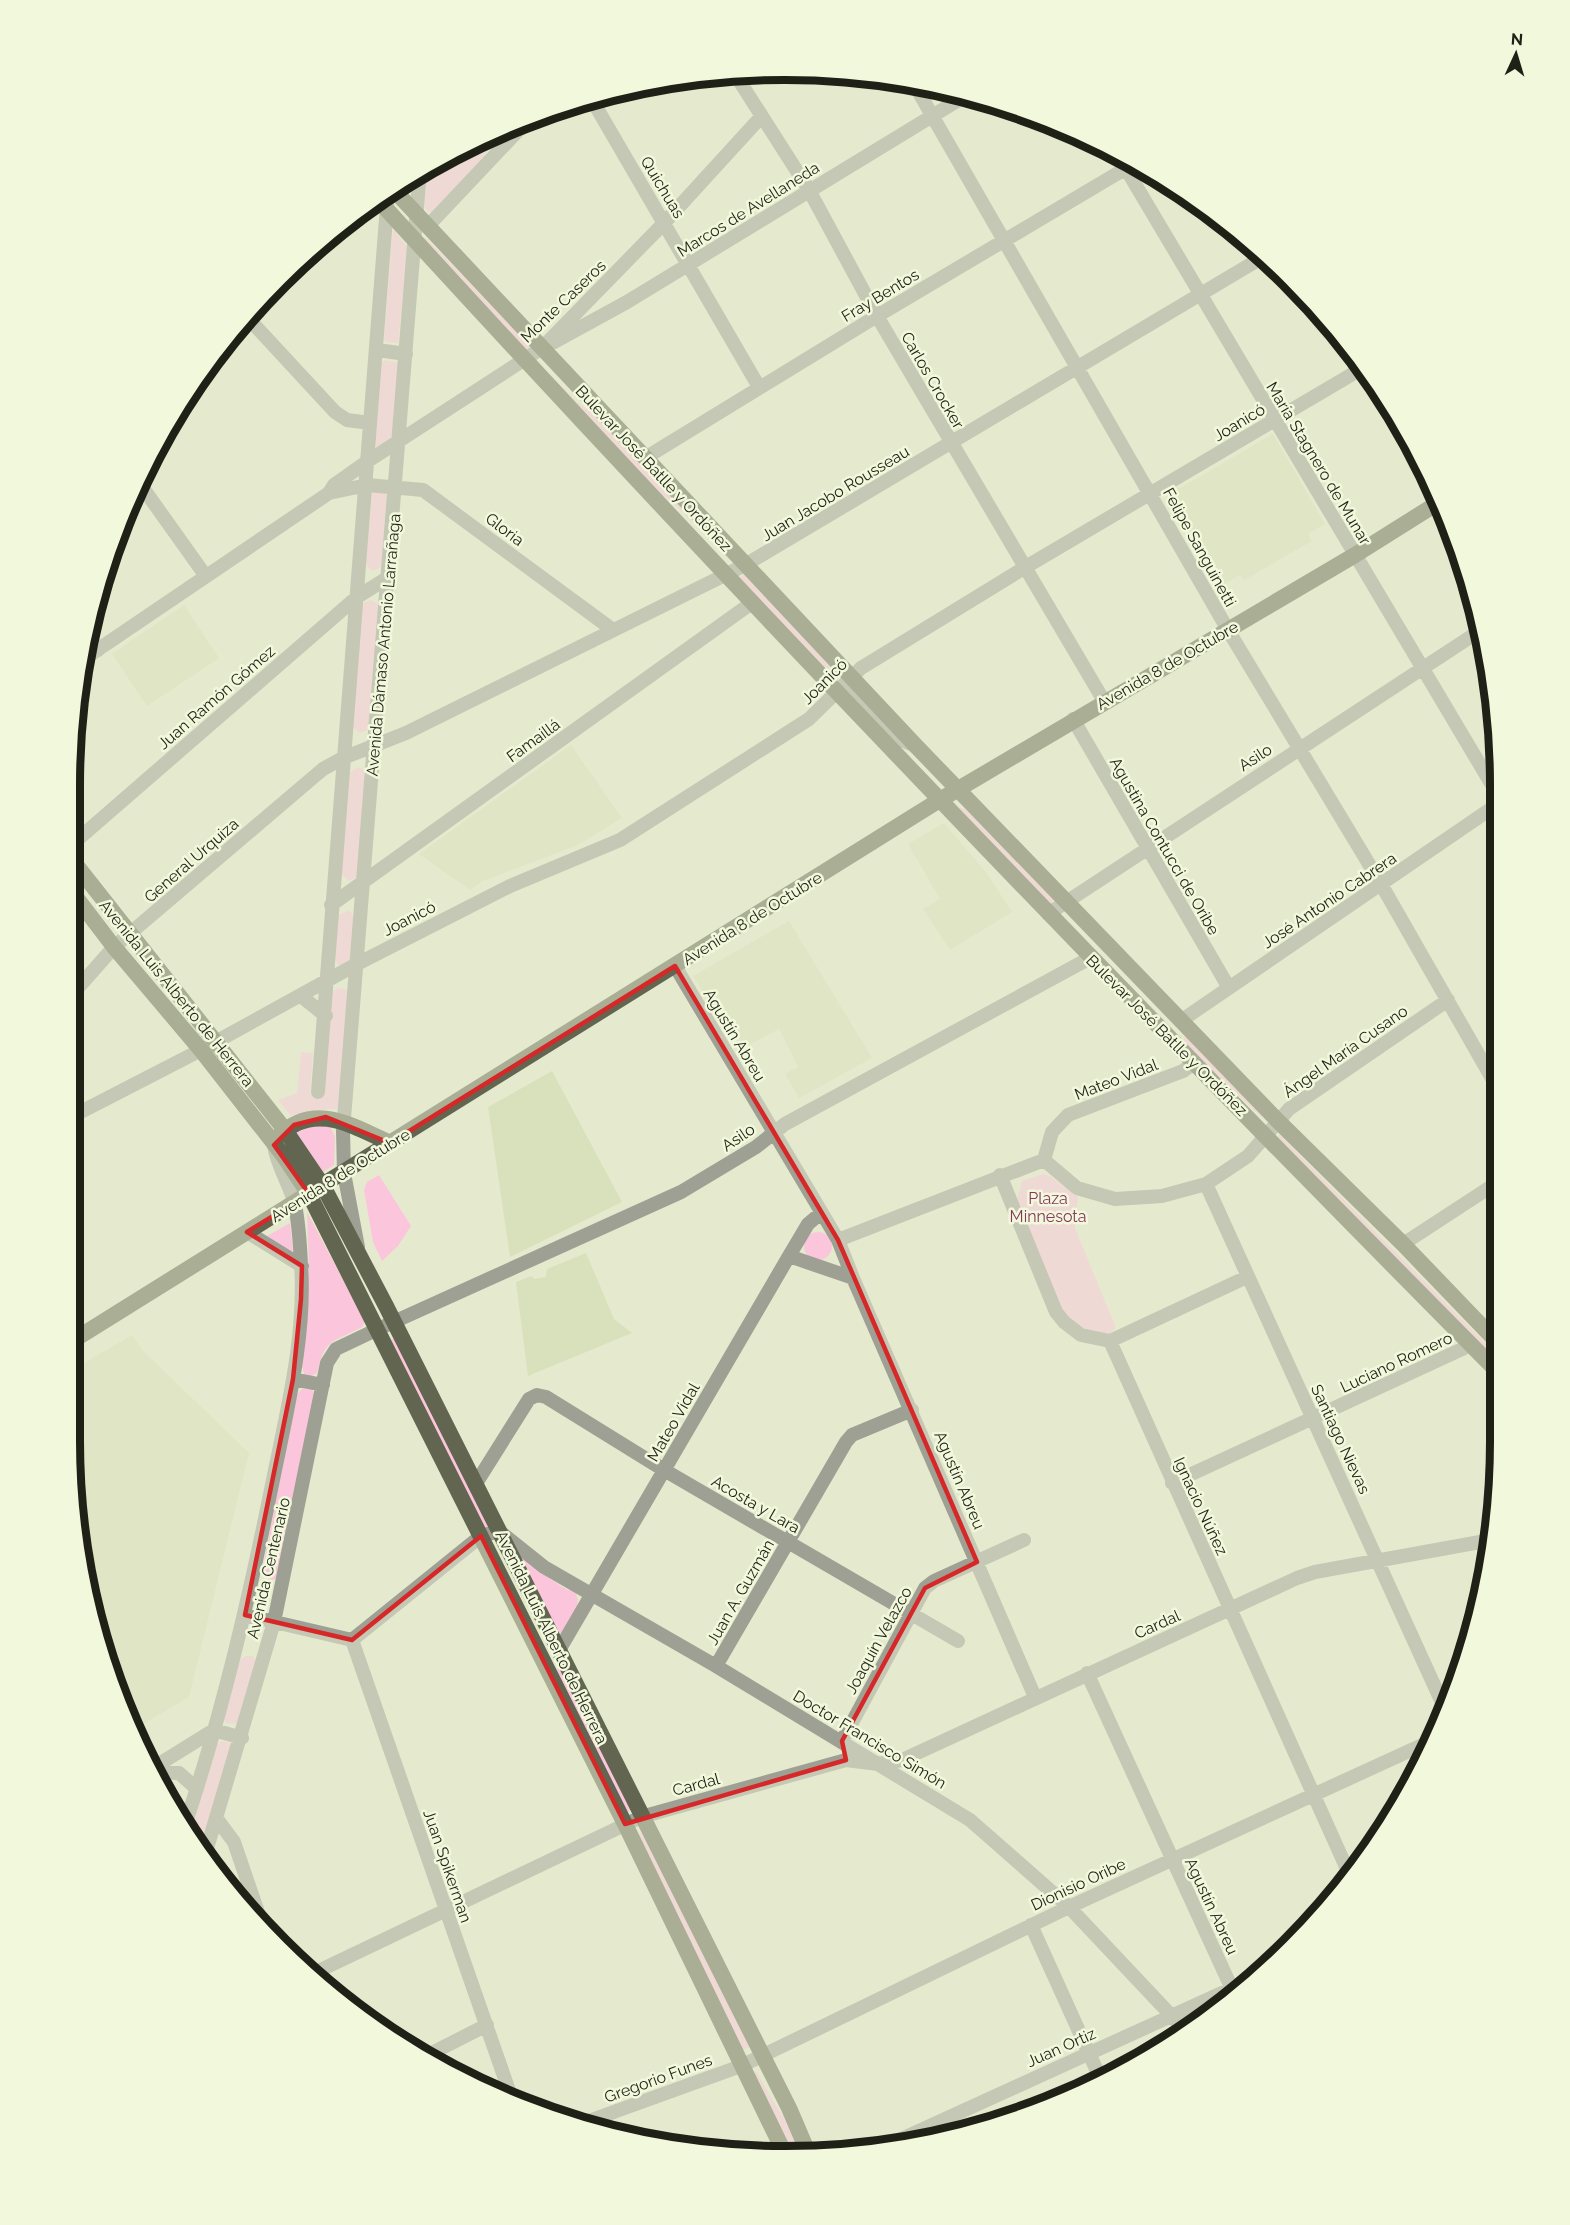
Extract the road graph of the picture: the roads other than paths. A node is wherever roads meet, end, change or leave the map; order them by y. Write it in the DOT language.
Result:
graph roads {
  1 [pos="739,81"];
  2 [pos="919,92"];
  3 [pos="956,101"];
  4 [pos="596,106"];
  5 [pos="932,115"];
  6 [pos="761,117"];
  7 [pos="516,133"];
  8 [pos="497,141"];
  9 [pos="504,145"];
  10 [pos="1127,168"];
  11 [pos="1133,171"];
  12 [pos="420,181"];
  13 [pos="809,190"];
  14 [pos="398,195"];
  15 [pos="387,202"];
  16 [pos="385,204"];
  17 [pos="422,222"];
  18 [pos="665,222"];
  19 [pos="415,240"];
  20 [pos="1004,241"];
  21 [pos="1256,260"];
  22 [pos="689,265"];
  23 [pos="1200,294"];
  24 [pos="877,316"];
  25 [pos="253,323"];
  26 [pos="542,348"];
  27 [pos="376,350"];
  28 [pos="406,354"];
  29 [pos="525,360"];
  30 [pos="1078,367"];
  31 [pos="1356,372"];
  32 [pos="759,387"];
  33 [pos="601,411"];
  34 [pos="1274,421"];
  35 [pos="370,423"];
  36 [pos="400,440"];
  37 [pos="951,443"];
  38 [pos="645,459"];
  39 [pos="368,460"];
  40 [pos="367,485"];
  41 [pos="397,486"];
  42 [pos="144,490"];
  43 [pos="329,493"];
  44 [pos="1151,494"];
  45 [pos="653,498"];
  46 [pos="1433,506"];
  47 [pos="1354,555"];
  48 [pos="745,565"];
  49 [pos="1024,568"];
  50 [pos="727,574"];
  51 [pos="205,575"];
  52 [pos="389,576"];
  53 [pos="357,597"];
  54 [pos="753,602"];
  55 [pos="613,630"];
  56 [pos="1228,630"];
  57 [pos="1474,634"];
  58 [pos="94,644"];
  59 [pos="98,650"];
  60 [pos="92,654"];
  61 [pos="1422,669"];
  62 [pos="851,678"];
  63 [pos="838,693"];
  64 [pos="1104,701"];
  65 [pos="1073,719"];
  66 [pos="374,746"];
  67 [pos="916,746"];
  68 [pos="1300,747"];
  69 [pos="343,758"];
  70 [pos="1490,782"];
  71 [pos="958,789"];
  72 [pos="938,801"];
  73 [pos="1490,810"];
  74 [pos="79,838"];
  75 [pos="1146,848"];
  76 [pos="79,869"];
  77 [pos="363,882"];
  78 [pos="1381,884"];
  79 [pos="79,901"];
  80 [pos="1066,902"];
  81 [pos="331,904"];
  82 [pos="1048,914"];
  83 [pos="131,934"];
  84 [pos="114,947"];
  85 [pos="1093,961"];
  86 [pos="357,964"];
  87 [pos="675,966"];
  88 [pos="328,980"];
  89 [pos="79,987"];
  90 [pos="1229,988"];
  91 [pos="301,996"];
  92 [pos="1448,1000"];
  93 [pos="326,1016"];
  94 [pos="1182,1020"];
  95 [pos="217,1042"];
  96 [pos="201,1050"];
  97 [pos="1194,1063"];
  98 [pos="1490,1075"];
  99 [pos="318,1092"];
  100 [pos="79,1109"];
  101 [pos="344,1121"];
  102 [pos="1278,1121"];
  103 [pos="285,1130"];
  104 [pos="774,1133"];
  105 [pos="1266,1135"];
  106 [pos="390,1143"];
  107 [pos="274,1145"];
  108 [pos="1044,1160"];
  109 [pos="344,1173"];
  110 [pos="1000,1175"];
  111 [pos="1206,1184"];
  112 [pos="1490,1187"];
  113 [pos="316,1190"];
  114 [pos="294,1203"];
  115 [pos="821,1213"];
  116 [pos="247,1232"];
  117 [pos="838,1240"];
  118 [pos="1403,1244"];
  119 [pos="358,1252"];
  120 [pos="789,1256"];
  121 [pos="302,1266"];
  122 [pos="1247,1277"];
  123 [pos="853,1278"];
  124 [pos="394,1322"];
  125 [pos="378,1329"];
  126 [pos="79,1330"];
  127 [pos="84,1334"];
  128 [pos="1490,1335"];
  129 [pos="79,1337"];
  130 [pos="1110,1341"];
  131 [pos="1472,1345"];
  132 [pos="1490,1363"];
  133 [pos="293,1379"];
  134 [pos="323,1385"];
  135 [pos="912,1410"];
  136 [pos="1312,1419"];
  137 [pos="664,1470"];
  138 [pos="1172,1483"];
  139 [pos="475,1485"];
  140 [pos="499,1531"];
  141 [pos="481,1536"];
  142 [pos="1024,1540"];
  143 [pos="788,1542"];
  144 [pos="1483,1542"];
  145 [pos="1379,1560"];
  146 [pos="977,1562"];
  147 [pos="591,1594"];
  148 [pos="1230,1608"];
  149 [pos="911,1614"];
  150 [pos="244,1615"];
  151 [pos="274,1622"];
  152 [pos="352,1640"];
  153 [pos="958,1641"];
  154 [pos="558,1652"];
  155 [pos="716,1666"];
  156 [pos="1087,1673"];
  157 [pos="1035,1697"];
  158 [pos="1441,1699"];
  159 [pos="214,1730"];
  160 [pos="242,1738"];
  161 [pos="842,1741"];
  162 [pos="1421,1745"];
  163 [pos="846,1760"];
  164 [pos="159,1764"];
  165 [pos="878,1764"];
  166 [pos="163,1772"];
  167 [pos="197,1789"];
  168 [pos="1312,1794"];
  169 [pos="188,1816"];
  170 [pos="641,1817"];
  171 [pos="217,1819"];
  172 [pos="625,1824"];
  173 [pos="208,1846"];
  174 [pos="1172,1858"];
  175 [pos="1346,1867"];
  176 [pos="256,1906"];
  177 [pos="1069,1906"];
  178 [pos="446,1910"];
  179 [pos="1031,1925"];
  180 [pos="320,1970"];
  181 [pos="1231,1986"];
  182 [pos="1222,1994"];
  183 [pos="1172,2016"];
  184 [pos="487,2025"];
  185 [pos="1180,2025"];
  186 [pos="434,2052"];
  187 [pos="1088,2052"];
  188 [pos="761,2055"];
  189 [pos="741,2066"];
  190 [pos="1098,2073"];
  191 [pos="509,2089"];
  192 [pos="595,2119"];
  193 [pos="912,2134"];
  194 [pos="805,2145"];
  195 [pos="781,2146"];
  1 -- 6 [label="street, Carlos Crocker"];
  2 -- 5 [label="street, Felipe Sanguinetti"];
  3 -- 5 [label="street, Marcos de Avellaneda"];
  4 -- 18 [label="street, Quichuas"];
  5 -- 13 [label="street, Marcos de Avellaneda"];
  5 -- 20 [label="street, Felipe Sanguinetti"];
  6 -- 13 [label="street, Carlos Crocker"];
  6 -- 18 [label="street, Monte Caseros"];
  7 -- 9 [label="street"];
  8 -- 9 [label="street"];
  9 -- 17 [label="street"];
  10 -- 20 [label="street, Fray Bentos"];
  11 -- 23 [label="street, María Stagnero de Munar"];
  12 -- 17 [label="street, Avenida Dámaso Antonio Larrañaga"];
  13 -- 22 [label="street, Marcos de Avellaneda"];
  13 -- 24 [label="street, Carlos Crocker"];
  14 -- 17 [label="main road, Bulevar José Batlle y Ordóñez"];
  15 -- 19 [label="main road, Bulevar José Batlle y Ordóñez"];
  16 -- 27 [label="street, Avenida Dámaso Antonio Larrañaga"];
  17 -- 19 [label="street, Avenida Dámaso Antonio Larrañaga"];
  17 -- 26 [label="main road, Bulevar José Batlle y Ordóñez"];
  18 -- 22 [label="street, Quichuas"];
  18 -- 26 [label="street, Monte Caseros"];
  19 -- 28 [label="street, Avenida Dámaso Antonio Larrañaga"];
  19 -- 29 [label="main road, Bulevar José Batlle y Ordóñez"];
  20 -- 24 [label="street, Fray Bentos"];
  20 -- 30 [label="street, Felipe Sanguinetti"];
  21 -- 23 [label="street, Juan Jacobo Rousseau"];
  22 -- 26 [label="street, Marcos de Avellaneda"];
  22 -- 32 [label="street, Quichuas"];
  23 -- 30 [label="street, Juan Jacobo Rousseau"];
  23 -- 34 [label="street, María Stagnero de Munar"];
  24 -- 32 [label="street, Fray Bentos"];
  24 -- 37 [label="street, Carlos Crocker"];
  25 -- 35 [label="street"];
  26 -- 29 [label="street, Monte Caseros"];
  26 -- 33 [label="main road, Bulevar José Batlle y Ordóñez"];
  27 -- 28 [label="street"];
  27 -- 35 [label="street, Avenida Dámaso Antonio Larrañaga"];
  28 -- 36 [label="street, Avenida Dámaso Antonio Larrañaga"];
  29 -- 33 [label="main road"];
  29 -- 36 [label="street, Monte Caseros"];
  29 -- 45 [label="main road, Bulevar José Batlle y Ordóñez"];
  30 -- 37 [label="street, Juan Jacobo Rousseau"];
  30 -- 44 [label="street, Felipe Sanguinetti"];
  31 -- 34 [label="street, Joanicó"];
  32 -- 38 [label="street, Fray Bentos"];
  33 -- 38 [label="main road, Bulevar José Batlle y Ordóñez"];
  34 -- 44 [label="street, Joanicó"];
  34 -- 47 [label="street, María Stagnero de Munar"];
  35 -- 39 [label="street, Avenida Dámaso Antonio Larrañaga"];
  36 -- 39 [label="street, Monte Caseros"];
  36 -- 41 [label="street, Avenida Dámaso Antonio Larrañaga"];
  37 -- 48 [label="street, Juan Jacobo Rousseau"];
  37 -- 49 [label="street, Carlos Crocker"];
  38 -- 48 [label="main road, Bulevar José Batlle y Ordóñez"];
  39 -- 40 [label="street, Avenida Dámaso Antonio Larrañaga"];
  39 -- 43 [label="street, Monte Caseros"];
  40 -- 41 [label="street, Gloria"];
  40 -- 43 [label="street, Monte Caseros"];
  40 -- 53 [label="street, Avenida Dámaso Antonio Larrañaga"];
  41 -- 52 [label="street, Avenida Dámaso Antonio Larrañaga"];
  41 -- 55 [label="street, Gloria"];
  42 -- 51 [label="street"];
  43 -- 51 [label="street, Monte Caseros"];
  44 -- 49 [label="street, Joanicó"];
  44 -- 56 [label="street, Felipe Sanguinetti"];
  45 -- 48 [label="main road"];
  45 -- 50 [label="main road, Bulevar José Batlle y Ordóñez"];
  46 -- 47 [label="main road, Avenida 8 de Octubre"];
  47 -- 56 [label="main road, Avenida 8 de Octubre"];
  47 -- 61 [label="street, María Stagnero de Munar"];
  48 -- 50 [label="street, Juan Jacobo Rousseau"];
  48 -- 62 [label="main road, Bulevar José Batlle y Ordóñez"];
  49 -- 62 [label="street, Joanicó"];
  49 -- 64 [label="street, Carlos Crocker"];
  50 -- 54 [label="main road, Bulevar José Batlle y Ordóñez"];
  50 -- 55 [label="street, Juan Jacobo Rousseau"];
  51 -- 59 [label="street, Monte Caseros"];
  52 -- 53 [label="street, Juan Ramón Gómez"];
  52 -- 66 [label="street, Avenida Dámaso Antonio Larrañaga"];
  53 -- 69 [label="street, Avenida Dámaso Antonio Larrañaga"];
  53 -- 74 [label="street, Juan Ramón Gómez"];
  54 -- 63 [label="main road, Bulevar José Batlle y Ordóñez"];
  54 -- 77 [label="street, Famaillá"];
  55 -- 66 [label="street, Juan Jacobo Rousseau"];
  56 -- 64 [label="main road, Avenida 8 de Octubre"];
  56 -- 68 [label="street, Felipe Sanguinetti"];
  57 -- 61 [label="street, Asilo"];
  58 -- 59 [label="street"];
  59 -- 60 [label="street, Monte Caseros"];
  61 -- 68 [label="street, Asilo"];
  61 -- 70 [label="street, María Stagnero de Munar"];
  62 -- 63 [label="street, Joanicó"];
  62 -- 67 [label="main road, Bulevar José Batlle y Ordóñez"];
  63 -- 67 [label="street, Bulevar José Batlle y Ordóñez"];
  63 -- 72 [label="main road, Bulevar José Batlle y Ordóñez"];
  63 -- 86 [label="street, Joanicó"];
  64 -- 65 [label="main road, Avenida 8 de Octubre"];
  65 -- 71 [label="main road, Avenida 8 de Octubre"];
  65 -- 75 [label="street, Agustina Contucci de Oribe"];
  66 -- 69 [label="street, Juan Jacobo Rousseau"];
  66 -- 77 [label="street, Avenida Dámaso Antonio Larrañaga"];
  67 -- 71 [label="main road, Bulevar José Batlle y Ordóñez"];
  68 -- 75 [label="street, Asilo"];
  68 -- 78 [label="street, Felipe Sanguinetti"];
  69 -- 81 [label="street, Avenida Dámaso Antonio Larrañaga"];
  69 -- 83 [label="street, General Urquiza"];
  71 -- 72 [label="main road, Avenida 8 de Octubre"];
  71 -- 80 [label="main road, Bulevar José Batlle y Ordóñez"];
  72 -- 82 [label="main road, Bulevar José Batlle y Ordóñez"];
  72 -- 87 [label="main road, Avenida 8 de Octubre"];
  73 -- 78 [label="street, José Antonio Cabrera"];
  75 -- 80 [label="street, Asilo"];
  75 -- 90 [label="street, Agustina Contucci de Oribe"];
  76 -- 83 [label="main road, Avenida Luis Alberto de Herrera"];
  77 -- 81 [label="street, Famaillá"];
  77 -- 86 [label="street, Avenida Dámaso Antonio Larrañaga"];
  78 -- 90 [label="street, José Antonio Cabrera"];
  78 -- 92 [label="street, Felipe Sanguinetti"];
  79 -- 84 [label="main road, Avenida Luis Alberto de Herrera"];
  80 -- 82 [label="street, Asilo"];
  80 -- 94 [label="main road, Bulevar José Batlle y Ordóñez"];
  81 -- 88 [label="street, Avenida Dámaso Antonio Larrañaga"];
  82 -- 85 [label="main road, Bulevar José Batlle y Ordóñez"];
  83 -- 84 [label="street, General Urquiza"];
  83 -- 95 [label="main road, Avenida Luis Alberto de Herrera"];
  84 -- 89 [label="street, General Urquiza"];
  84 -- 96 [label="main road, Avenida Luis Alberto de Herrera"];
  85 -- 94 [label="main road"];
  85 -- 97 [label="main road, Bulevar José Batlle y Ordóñez"];
  85 -- 104 [label="street, Asilo"];
  86 -- 88 [label="street, Joanicó"];
  86 -- 101 [label="street, Avenida Dámaso Antonio Larrañaga"];
  87 -- 104 [label="street, Agustín Abreu"];
  87 -- 106 [label="main road, Avenida 8 de Octubre"];
  88 -- 91 [label="street, Joanicó"];
  88 -- 93 [label="street, Avenida Dámaso Antonio Larrañaga"];
  90 -- 94 [label="street, José Antonio Cabrera"];
  91 -- 93 [label="street"];
  91 -- 95 [label="street, Joanicó"];
  92 -- 98 [label="street, Felipe Sanguinetti"];
  92 -- 102 [label="street, Ángel María Cusano"];
  93 -- 99 [label="street, Avenida Dámaso Antonio Larrañaga"];
  94 -- 102 [label="main road, Bulevar José Batlle y Ordóñez"];
  95 -- 96 [label="street, Joanicó"];
  95 -- 103 [label="main road, Avenida Luis Alberto de Herrera"];
  96 -- 100 [label="street, Joanicó"];
  96 -- 107 [label="main road, Avenida Luis Alberto de Herrera"];
  97 -- 105 [label="main road, Bulevar José Batlle y Ordóñez"];
  97 -- 108 [label="street, Mateo Vidal"];
  101 -- 103 [label="main road"];
  101 -- 106 [label="main road"];
  101 -- 109 [label="street, Avenida Dámaso Antonio Larrañaga"];
  102 -- 105 [label="street, Ángel María Cusano"];
  102 -- 118 [label="main road, Bulevar José Batlle y Ordóñez"];
  103 -- 107 [label="main road"];
  103 -- 113 [label="main road, Avenida Luis Alberto de Herrera"];
  104 -- 115 [label="street, Agustín Abreu"];
  104 -- 124 [label="street, Asilo"];
  105 -- 111 [label="street, Ángel María Cusano"];
  105 -- 131 [label="main road, Bulevar José Batlle y Ordóñez"];
  106 -- 109 [label="main road, Avenida 8 de Octubre"];
  107 -- 113 [label="main road, Avenida Luis Alberto de Herrera"];
  107 -- 114 [label="street, Avenida Luis Alberto de Herrera"];
  108 -- 110 [label="street"];
  108 -- 111 [label="street, Ángel María Cusano"];
  109 -- 113 [label="main road, Avenida 8 de Octubre"];
  109 -- 119 [label="street, Avenida Dámaso Antonio Larrañaga"];
  110 -- 117 [label="street"];
  110 -- 130 [label="street"];
  111 -- 122 [label="street, Santiago Nievas"];
  112 -- 118 [label="street"];
  113 -- 114 [label="main road, Avenida 8 de Octubre"];
  113 -- 119 [label="main road, Avenida Luis Alberto de Herrera"];
  113 -- 125 [label="main road, Avenida Luis Alberto de Herrera"];
  114 -- 116 [label="main road, Avenida 8 de Octubre"];
  114 -- 121 [label="street, Avenida Centenario"];
  115 -- 117 [label="street, Agustín Abreu"];
  115 -- 120 [label="street, Mateo Vidal"];
  116 -- 121 [label="street"];
  116 -- 127 [label="main road, Avenida 8 de Octubre"];
  117 -- 123 [label="street, Agustín Abreu"];
  118 -- 128 [label="main road, Bulevar José Batlle y Ordóñez"];
  119 -- 124 [label="main road, Avenida Luis Alberto de Herrera"];
  120 -- 123 [label="street"];
  120 -- 137 [label="street, Mateo Vidal"];
  121 -- 133 [label="street, Avenida Centenario"];
  122 -- 130 [label="street"];
  122 -- 136 [label="street, Santiago Nievas"];
  123 -- 135 [label="street, Agustín Abreu"];
  124 -- 125 [label="street, Avenida Centenario"];
  124 -- 139 [label="main road, Avenida Luis Alberto de Herrera"];
  125 -- 134 [label="street, Avenida Centenario"];
  125 -- 141 [label="main road, Avenida Luis Alberto de Herrera"];
  126 -- 127 [label="street"];
  127 -- 129 [label="main road, Avenida 8 de Octubre"];
  130 -- 138 [label="street, Ignacio Núñez"];
  131 -- 132 [label="main road, Bulevar José Batlle y Ordóñez"];
  131 -- 136 [label="street, Luciano Romero"];
  133 -- 134 [label="street"];
  133 -- 150 [label="street, Avenida Centenario"];
  134 -- 151 [label="street, Avenida Centenario"];
  135 -- 143 [label="street, Juan A. Guzmán"];
  135 -- 146 [label="street, Agustín Abreu"];
  136 -- 138 [label="street, Luciano Romero"];
  136 -- 145 [label="street, Santiago Nievas"];
  137 -- 139 [label="street, Acosta y Lara"];
  137 -- 143 [label="street, Acosta y Lara"];
  137 -- 147 [label="street, Mateo Vidal"];
  138 -- 148 [label="street, Ignacio Núñez"];
  139 -- 140 [label="main road, Avenida Luis Alberto de Herrera"];
  140 -- 141 [label="street"];
  140 -- 147 [label="street, Doctor Francisco Simón"];
  140 -- 154 [label="main road, Avenida Luis Alberto de Herrera"];
  141 -- 152 [label="street"];
  141 -- 172 [label="main road, Avenida Luis Alberto de Herrera"];
  142 -- 146 [label="street, Joaquín Velazco"];
  143 -- 149 [label="street, Acosta y Lara"];
  143 -- 155 [label="street, Juan A. Guzmán"];
  144 -- 145 [label="street, Cardal"];
  145 -- 148 [label="street, Cardal"];
  145 -- 158 [label="street, Santiago Nievas"];
  146 -- 149 [label="street, Joaquín Velazco"];
  146 -- 157 [label="street, Agustín Abreu"];
  147 -- 154 [label="street, Mateo Vidal"];
  147 -- 155 [label="street, Doctor Francisco Simón"];
  148 -- 156 [label="street, Cardal"];
  148 -- 168 [label="street, Ignacio Núñez"];
  149 -- 153 [label="street, Acosta y Lara"];
  149 -- 161 [label="street, Joaquín Velazco"];
  150 -- 151 [label="street"];
  150 -- 159 [label="street, Avenida Centenario"];
  151 -- 152 [label="street"];
  151 -- 160 [label="street, Avenida Centenario"];
  152 -- 178 [label="street, Juan Spikerman"];
  154 -- 170 [label="main road, Avenida Luis Alberto de Herrera"];
  155 -- 161 [label="street, Doctor Francisco Simón"];
  156 -- 157 [label="street, Cardal"];
  156 -- 174 [label="street, Agustín Abreu"];
  157 -- 165 [label="street, Cardal"];
  159 -- 160 [label="street"];
  159 -- 164 [label="street"];
  159 -- 167 [label="street, Avenida Centenario"];
  160 -- 171 [label="street, Avenida Centenario"];
  161 -- 163 [label="street"];
  161 -- 165 [label="street, Doctor Francisco Simón"];
  162 -- 168 [label="street, Dionisio Oribe"];
  163 -- 165 [label="street, Cardal"];
  163 -- 170 [label="street, Cardal"];
  165 -- 177 [label="street, Doctor Francisco Simón"];
  166 -- 167 [label="street"];
  167 -- 169 [label="street, Avenida Centenario"];
  168 -- 174 [label="street, Dionisio Oribe"];
  168 -- 175 [label="street, Ignacio Núñez"];
  170 -- 172 [label="street, Cardal"];
  170 -- 188 [label="main road, Avenida Luis Alberto de Herrera"];
  171 -- 173 [label="street, Avenida Centenario"];
  171 -- 176 [label="street"];
  172 -- 178 [label="street, Cardal"];
  172 -- 189 [label="main road, Avenida Luis Alberto de Herrera"];
  174 -- 177 [label="street, Dionisio Oribe"];
  174 -- 181 [label="street, Agustín Abreu"];
  177 -- 179 [label="street, Dionisio Oribe"];
  177 -- 183 [label="street, Doctor Francisco Simón"];
  178 -- 180 [label="street, Cardal"];
  178 -- 184 [label="street, Juan Spikerman"];
  179 -- 187 [label="street"];
  179 -- 188 [label="street, Dionisio Oribe"];
  182 -- 183 [label="street, Juan Ortiz"];
  183 -- 185 [label="street, Doctor Francisco Simón"];
  183 -- 187 [label="street, Juan Ortiz"];
  184 -- 186 [label="street"];
  184 -- 191 [label="street, Juan Spikerman"];
  187 -- 190 [label="street"];
  187 -- 193 [label="street, Juan Ortiz"];
  188 -- 189 [label="street, Dionisio Oribe"];
  188 -- 194 [label="main road, Avenida Luis Alberto de Herrera"];
  189 -- 192 [label="street, Gregorio Funes"];
  189 -- 195 [label="main road, Avenida Luis Alberto de Herrera"];
}
